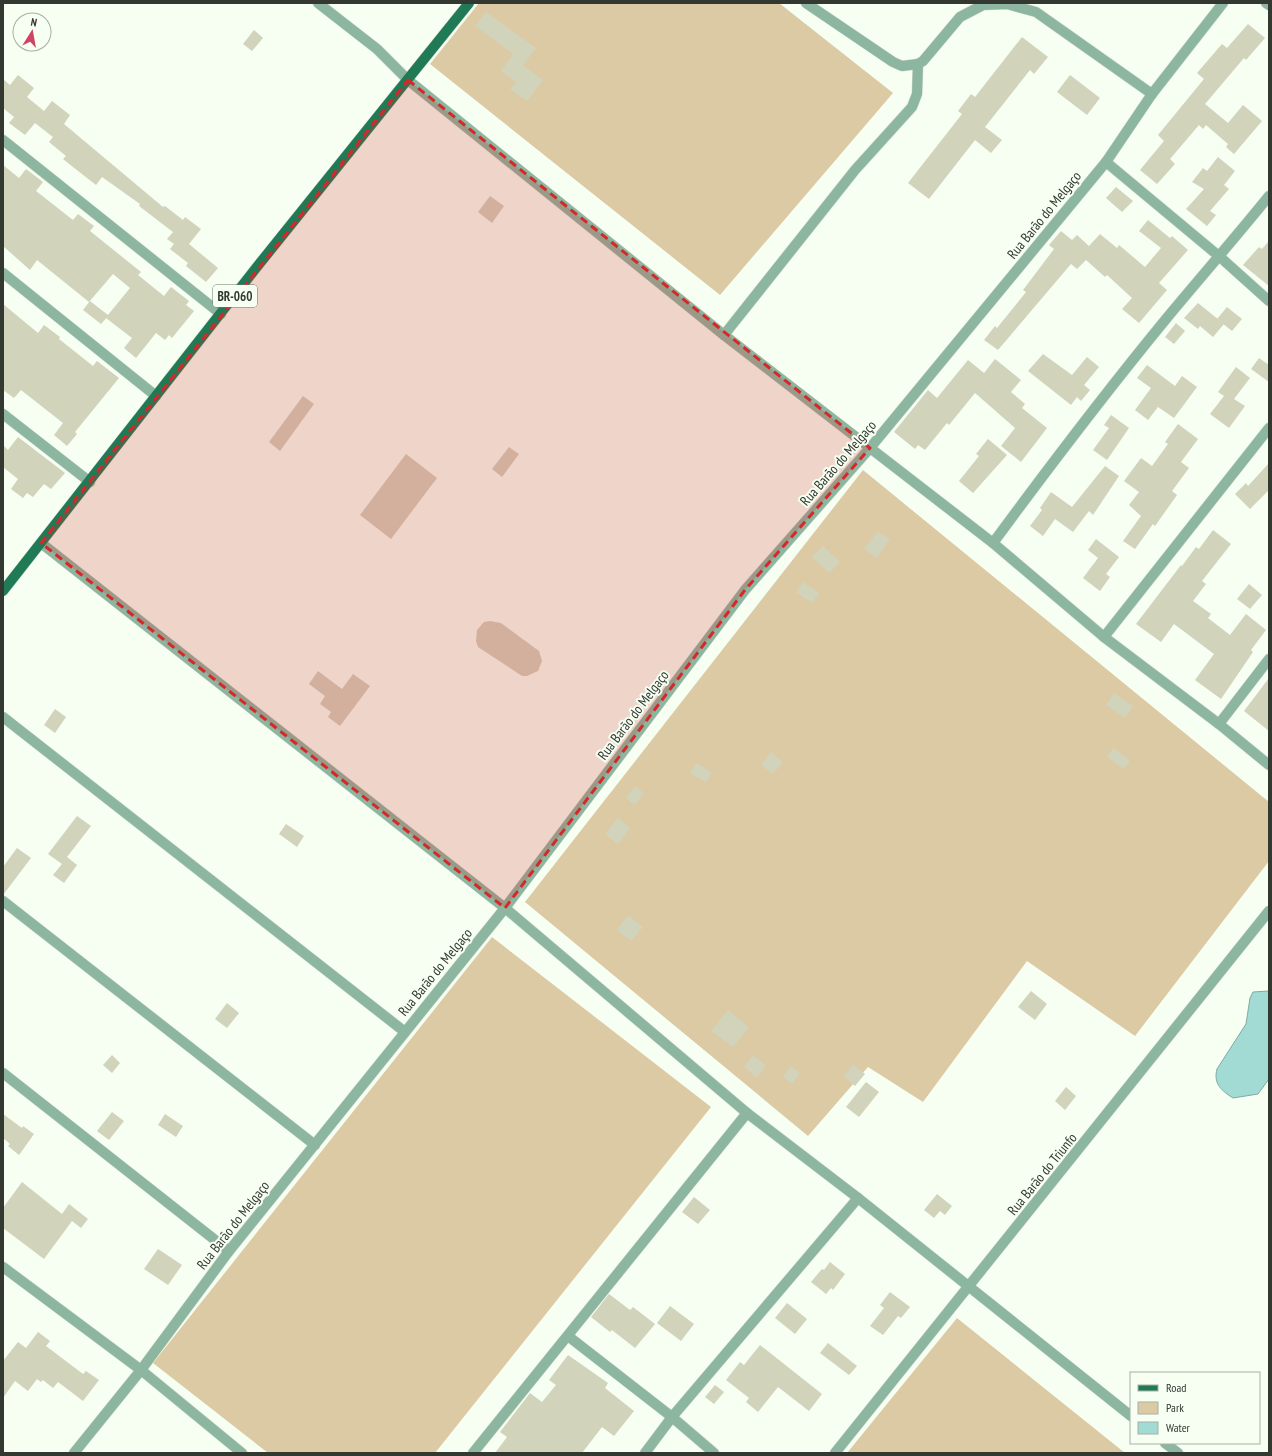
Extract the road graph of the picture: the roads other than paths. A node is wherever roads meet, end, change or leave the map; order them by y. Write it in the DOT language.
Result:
graph roads {
  1 [pos="318,3"];
  2 [pos="469,3"];
  3 [pos="806,3"];
  4 [pos="1224,3"];
  5 [pos="1266,3"];
  6 [pos="1269,5"];
  7 [pos="918,64"];
  8 [pos="408,80"];
  9 [pos="1152,94"];
  10 [pos="3,140"];
  11 [pos="1106,162"];
  12 [pos="1269,196"];
  13 [pos="1220,257"];
  14 [pos="3,273"];
  15 [pos="1269,301"];
  16 [pos="221,314"];
  17 [pos="724,335"];
  18 [pos="156,396"];
  19 [pos="3,414"];
  20 [pos="1269,428"];
  21 [pos="870,448"];
  22 [pos="90,482"];
  23 [pos="993,542"];
  24 [pos="41,543"];
  25 [pos="3,591"];
  26 [pos="1104,637"];
  27 [pos="1269,659"];
  28 [pos="3,717"];
  29 [pos="1219,724"];
  30 [pos="1269,765"];
  31 [pos="3,901"];
  32 [pos="505,908"];
  33 [pos="1269,911"];
  34 [pos="405,1032"];
  35 [pos="3,1073"];
  36 [pos="747,1113"];
  37 [pos="315,1145"];
  38 [pos="858,1198"];
  39 [pos="229,1251"];
  40 [pos="3,1267"];
  41 [pos="969,1288"];
  42 [pos="568,1336"];
  43 [pos="141,1370"];
  44 [pos="1130,1415"];
  45 [pos="672,1417"];
  46 [pos="1166,1444"];
  47 [pos="74,1453"];
  48 [pos="242,1453"];
  49 [pos="473,1453"];
  50 [pos="645,1453"];
  51 [pos="714,1453"];
  52 [pos="835,1453"];
  53 [pos="1178,1453"];
  1 -- 8 [label="street"];
  2 -- 8 [label="main road, BR-060"];
  3 -- 7 [label="street"];
  4 -- 9 [label="street, Rua Barão do Melgaço"];
  5 -- 6 [label="street"];
  7 -- 9 [label="street"];
  7 -- 17 [label="street"];
  8 -- 16 [label="main road, BR-060"];
  8 -- 17 [label="street"];
  9 -- 11 [label="street, Rua Barão do Melgaço"];
  10 -- 16 [label="street"];
  11 -- 13 [label="street"];
  11 -- 21 [label="street, Rua Barão do Melgaço"];
  12 -- 13 [label="street"];
  13 -- 15 [label="street"];
  13 -- 23 [label="street"];
  14 -- 18 [label="street"];
  16 -- 18 [label="main road, BR-060"];
  17 -- 21 [label="street"];
  18 -- 22 [label="main road, BR-060"];
  19 -- 22 [label="street"];
  20 -- 26 [label="street"];
  21 -- 23 [label="street"];
  21 -- 32 [label="street, Rua Barão do Melgaço"];
  22 -- 24 [label="main road, BR-060"];
  23 -- 26 [label="street"];
  24 -- 25 [label="main road, BR-060"];
  24 -- 32 [label="street"];
  26 -- 29 [label="street"];
  27 -- 29 [label="street"];
  28 -- 34 [label="street"];
  29 -- 30 [label="street"];
  31 -- 37 [label="street"];
  32 -- 34 [label="street, Rua Barão do Melgaço"];
  32 -- 36 [label="street"];
  33 -- 41 [label="street, Rua Barão do Triunfo"];
  34 -- 37 [label="street, Rua Barão do Melgaço"];
  35 -- 39 [label="street"];
  36 -- 38 [label="street"];
  36 -- 42 [label="street"];
  37 -- 39 [label="street, Rua Barão do Melgaço"];
  38 -- 41 [label="street"];
  38 -- 45 [label="street"];
  39 -- 43 [label="street, Rua Barão do Melgaço"];
  40 -- 43 [label="street"];
  41 -- 44 [label="street"];
  41 -- 52 [label="street, Rua Barão do Triunfo"];
  42 -- 45 [label="street"];
  42 -- 49 [label="street"];
  43 -- 47 [label="street, Rua Barão do Melgaço"];
  43 -- 48 [label="street"];
  45 -- 50 [label="street"];
  45 -- 51 [label="street"];
  46 -- 53 [label="street"];
}
